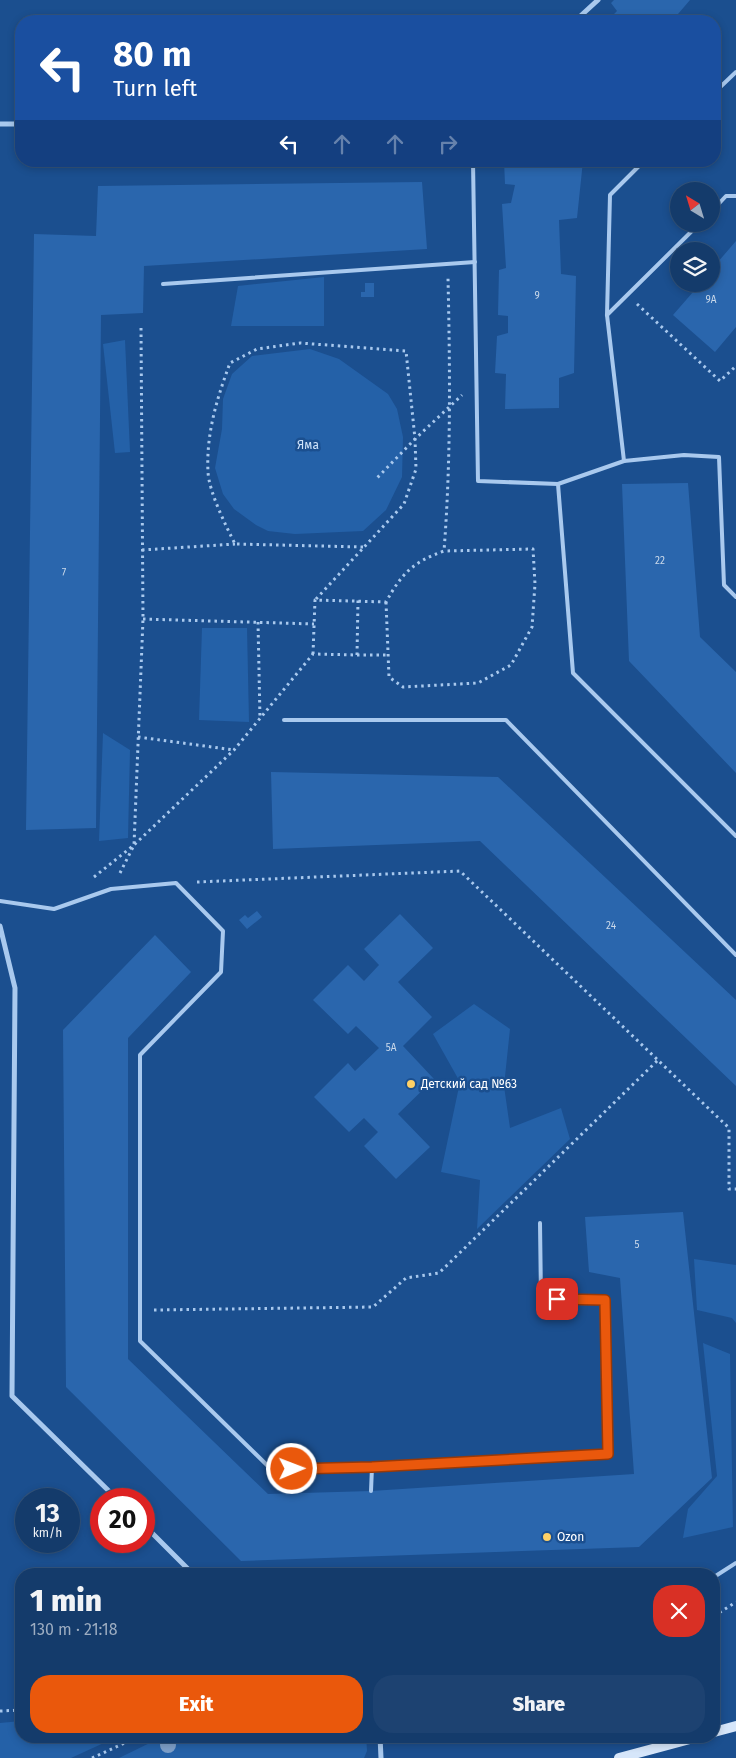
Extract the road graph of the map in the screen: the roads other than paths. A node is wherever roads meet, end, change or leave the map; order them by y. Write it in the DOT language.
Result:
graph roads {
  1 [pos="598,0"];
  2 [pos="582,15"];
  3 [pos="736,72"];
  4 [pos="721,86"];
  5 [pos="0,124"];
  6 [pos="15,124"];
  7 [pos="473,167"];
  8 [pos="638,167"];
  9 [pos="736,196"];
  10 [pos="720,202"];
  11 [pos="691,232"];
  12 [pos="475,262"];
  13 [pos="163,284"];
  14 [pos="607,315"];
  15 [pos="624,461"];
  16 [pos="558,484"];
  17 [pos="736,597"];
  18 [pos="284,720"];
  19 [pos="736,836"];
  20 [pos="0,901"];
  21 [pos="0,926"];
  22 [pos="736,955"];
  23 [pos="540,1223"];
  24 [pos="372,1467"];
  25 [pos="106,1488"];
  26 [pos="371,1491"];
  27 [pos="155,1536"];
  28 [pos="736,1563"];
  29 [pos="187,1568"];
  30 [pos="720,1573"];
  31 [pos="736,1726"];
  32 [pos="720,1730"];
  33 [pos="380,1743"];
  34 [pos="675,1743"];
  35 [pos="381,1758"];
  36 [pos="619,1758"];
  1 -- 2 [label="street"];
  3 -- 4 [label="lane"];
  5 -- 6 [label="street"];
  7 -- 12 [label="lane"];
  8 -- 14 [label="lane"];
  9 -- 10 [label="lane"];
  11 -- 14 [label="lane"];
  12 -- 13 [label="lane"];
  12 -- 16 [label="lane"];
  14 -- 15 [label="lane"];
  15 -- 16 [label="lane"];
  15 -- 17 [label="lane"];
  16 -- 19 [label="lane"];
  18 -- 22 [label="lane"];
  20 -- 24 [label="lane"];
  21 -- 25 [label="street"];
  23 -- 24 [label="lane"];
  24 -- 26 [label="lane"];
  27 -- 29 [label="street"];
  28 -- 30 [label="lane"];
  31 -- 32 [label="main road"];
  33 -- 35 [label="street"];
  34 -- 36 [label="main road"];
}
